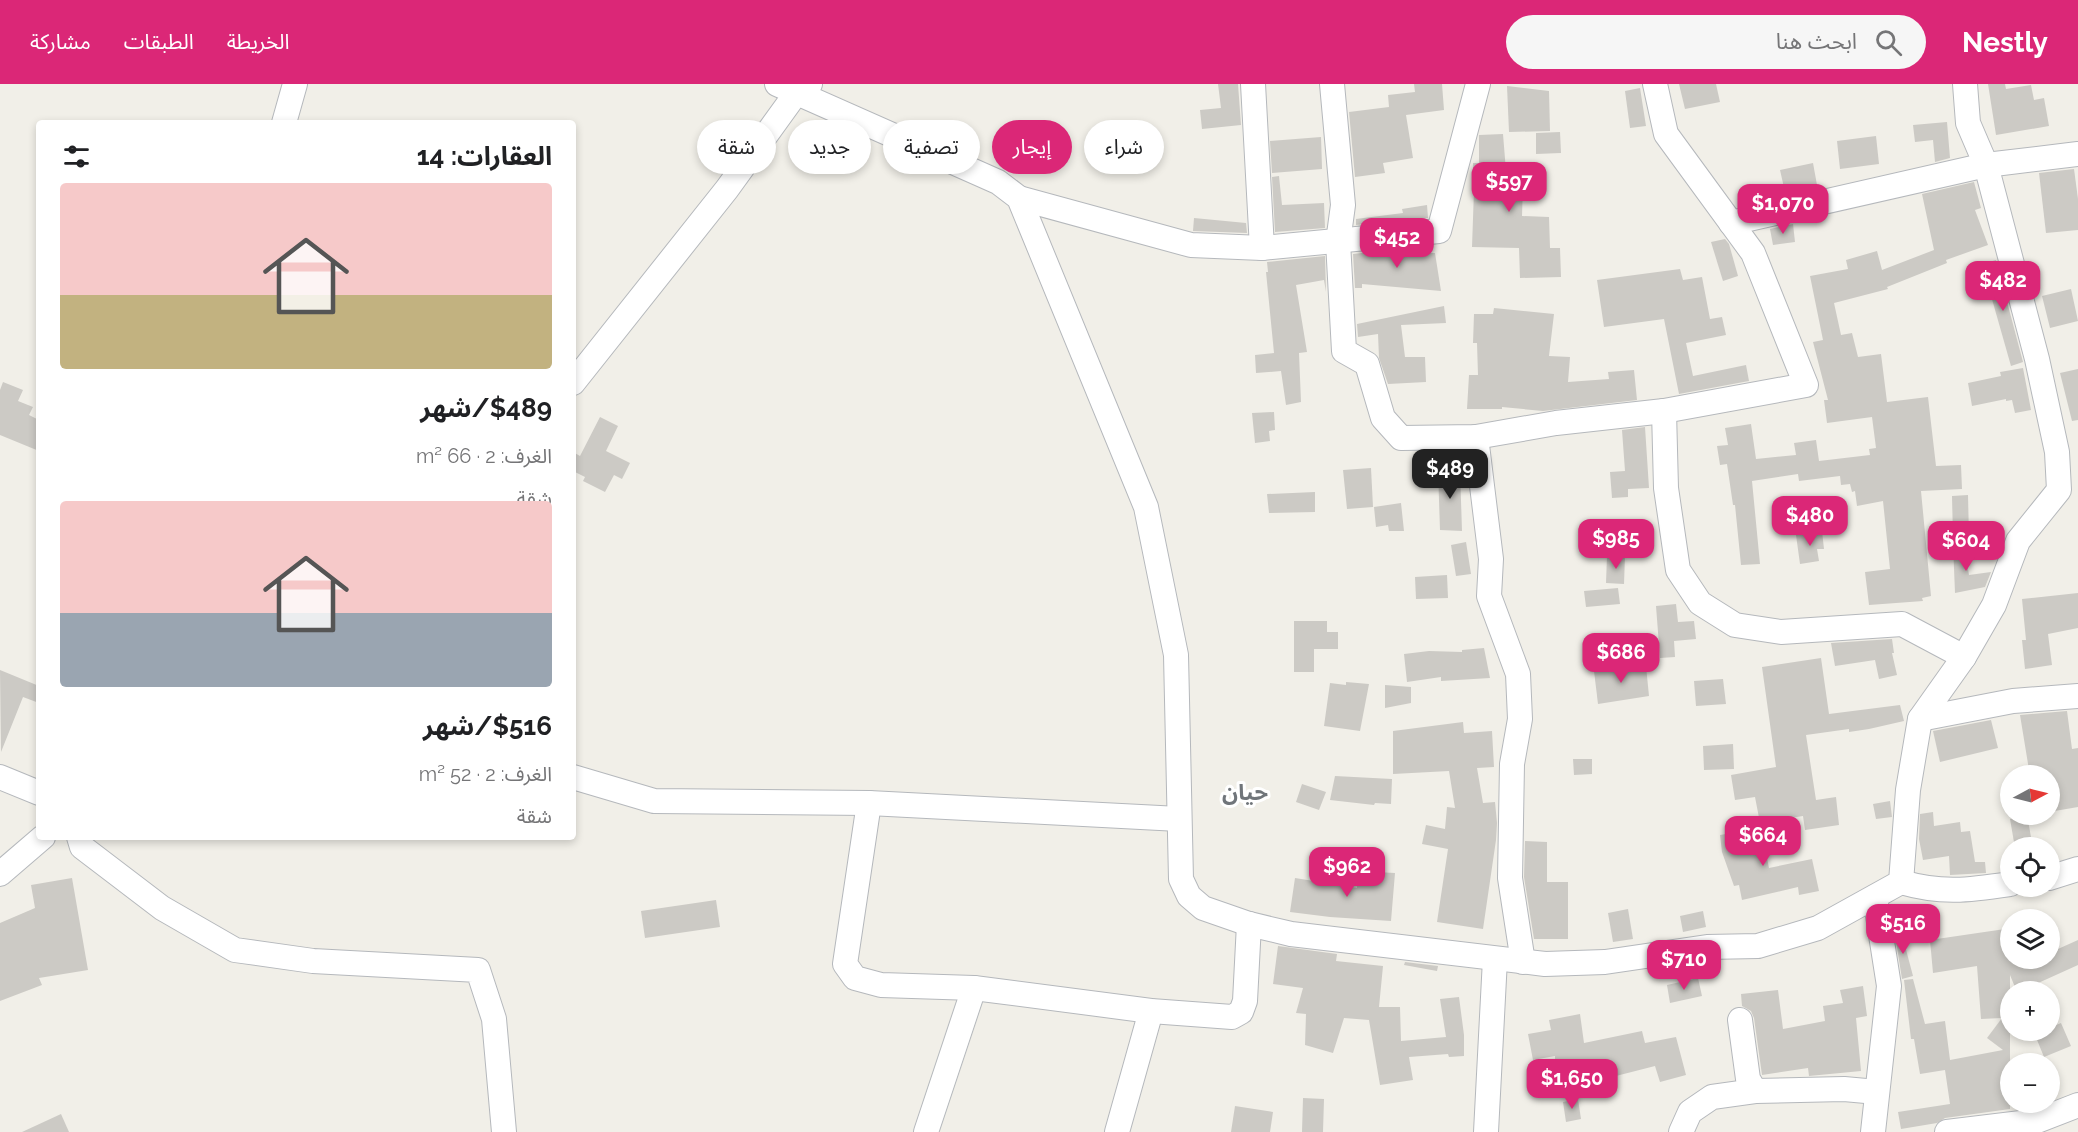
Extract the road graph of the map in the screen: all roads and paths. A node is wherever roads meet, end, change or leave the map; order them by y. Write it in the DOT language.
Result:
graph roads {
  1 [pos="295,84"];
  2 [pos="1253,84"];
  3 [pos="1332,84"];
  4 [pos="1478,84"];
  5 [pos="1655,84"];
  6 [pos="1965,84"];
  7 [pos="795,86"];
  8 [pos="285,120"];
  9 [pos="2078,154"];
  10 [pos="1986,165"];
  11 [pos="1019,198"];
  12 [pos="1731,223"];
  13 [pos="1338,242"];
  14 [pos="1262,248"];
  15 [pos="576,379"];
  16 [pos="1664,411"];
  17 [pos="1476,437"];
  18 [pos="1964,657"];
  19 [pos="2078,696"];
  20 [pos="1920,719"];
  21 [pos="0,777"];
  22 [pos="576,778"];
  23 [pos="36,792"];
  24 [pos="869,802"];
  25 [pos="1179,819"];
  26 [pos="39,840"];
  27 [pos="80,840"];
  28 [pos="2078,869"];
  29 [pos="0,873"];
  30 [pos="2060,875"];
  31 [pos="1901,882"];
  32 [pos="2000,885"];
  33 [pos="1875,897"];
  34 [pos="1249,924"];
  35 [pos="1495,959"];
  36 [pos="1523,962"];
  37 [pos="974,988"];
  38 [pos="1152,1011"];
  39 [pos="1740,1020"];
  40 [pos="1755,1091"];
  41 [pos="1877,1092"];
  42 [pos="2078,1105"];
  43 [pos="504,1132"];
  44 [pos="926,1132"];
  45 [pos="1117,1132"];
  46 [pos="1486,1132"];
  47 [pos="1681,1132"];
  48 [pos="1873,1132"];
  49 [pos="1947,1132"];
  1 -- 8 [label="street"];
  2 -- 14 [label="street"];
  3 -- 13 [label="street"];
  4 -- 13 [label="street"];
  5 -- 12 [label="street"];
  6 -- 10 [label="street"];
  7 -- 11 [label="street"];
  7 -- 15 [label="street"];
  9 -- 10 [label="street"];
  10 -- 12 [label="street"];
  10 -- 18 [label="street"];
  11 -- 14 [label="street"];
  11 -- 25 [label="street"];
  12 -- 16 [label="street"];
  13 -- 14 [label="street"];
  13 -- 17 [label="street"];
  16 -- 17 [label="street"];
  16 -- 18 [label="street"];
  17 -- 36 [label="street"];
  18 -- 20 [label="street"];
  19 -- 20 [label="street"];
  20 -- 31 [label="street"];
  21 -- 23 [label="street"];
  22 -- 24 [label="street"];
  24 -- 25 [label="street"];
  24 -- 37 [label="street"];
  25 -- 34 [label="street"];
  26 -- 29 [label="street"];
  27 -- 43 [label="street"];
  28 -- 30 [label="street"];
  31 -- 32 [label="street"];
  31 -- 33 [label="street"];
  33 -- 36 [label="street"];
  33 -- 41 [label="street"];
  34 -- 35 [label="street"];
  34 -- 38 [label="street"];
  35 -- 36 [label="street"];
  35 -- 46 [label="street"];
  37 -- 38 [label="street"];
  37 -- 44 [label="street"];
  38 -- 45 [label="street"];
  39 -- 40 [label="street"];
  40 -- 41 [label="street"];
  40 -- 47 [label="street"];
  41 -- 48 [label="street"];
  42 -- 49 [label="street"];
}
